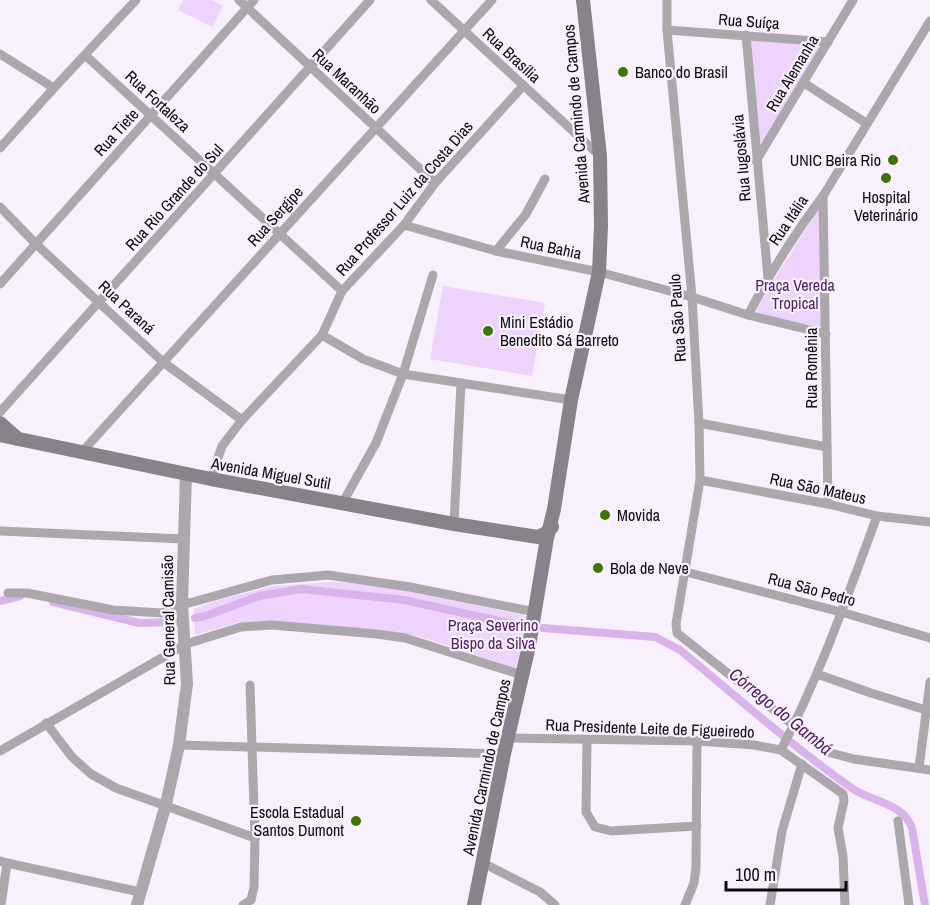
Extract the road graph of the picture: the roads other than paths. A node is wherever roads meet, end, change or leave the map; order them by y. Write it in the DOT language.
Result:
graph roads {
  1 [pos="136,0"];
  2 [pos="239,0"];
  3 [pos="370,0"];
  4 [pos="431,0"];
  5 [pos="492,0"];
  6 [pos="583,0"];
  7 [pos="667,0"];
  8 [pos="854,0"];
  9 [pos="250,4"];
  10 [pos="930,21"];
  11 [pos="463,30"];
  12 [pos="668,30"];
  13 [pos="746,35"];
  14 [pos="828,42"];
  15 [pos="0,54"];
  16 [pos="85,55"];
  17 [pos="310,67"];
  18 [pos="804,83"];
  19 [pos="523,86"];
  20 [pos="54,87"];
  21 [pos="151,116"];
  22 [pos="866,123"];
  23 [pos="375,127"];
  24 [pos="0,148"];
  25 [pos="600,156"];
  26 [pos="756,161"];
  27 [pos="215,174"];
  28 [pos="545,179"];
  29 [pos="435,183"];
  30 [pos="824,196"];
  31 [pos="0,207"];
  32 [pos="404,225"];
  33 [pos="279,234"];
  34 [pos="36,244"];
  35 [pos="496,251"];
  36 [pos="599,272"];
  37 [pos="434,275"];
  38 [pos="768,278"];
  39 [pos="0,284"];
  40 [pos="342,291"];
  41 [pos="692,297"];
  42 [pos="100,302"];
  43 [pos="748,315"];
  44 [pos="826,334"];
  45 [pos="322,335"];
  46 [pos="163,362"];
  47 [pos="403,374"];
  48 [pos="461,383"];
  49 [pos="571,400"];
  50 [pos="0,412"];
  51 [pos="242,420"];
  52 [pos="0,423"];
  53 [pos="699,423"];
  54 [pos="0,435"];
  55 [pos="20,440"];
  56 [pos="827,447"];
  57 [pos="80,454"];
  58 [pos="186,473"];
  59 [pos="211,479"];
  60 [pos="700,480"];
  61 [pos="343,502"];
  62 [pos="828,504"];
  63 [pos="877,516"];
  64 [pos="930,522"];
  65 [pos="454,524"];
  66 [pos="0,531"];
  67 [pos="547,538"];
  68 [pos="184,539"];
  69 [pos="686,572"];
  70 [pos="8,593"];
  71 [pos="182,605"];
  72 [pos="535,612"];
  73 [pos="842,612"];
  74 [pos="930,638"];
  75 [pos="186,644"];
  76 [pos="817,674"];
  77 [pos="522,675"];
  78 [pos="930,682"];
  79 [pos="250,685"];
  80 [pos="926,710"];
  81 [pos="46,723"];
  82 [pos="793,729"];
  83 [pos="510,738"];
  84 [pos="587,740"];
  85 [pos="697,741"];
  86 [pos="179,746"];
  87 [pos="252,748"];
  88 [pos="782,748"];
  89 [pos="0,751"];
  90 [pos="504,754"];
  91 [pos="802,764"];
  92 [pos="919,768"];
  93 [pos="930,770"];
  94 [pos="166,804"];
  95 [pos="898,821"];
  96 [pos="698,826"];
  97 [pos="255,838"];
  98 [pos="4,862"];
  99 [pos="483,863"];
  100 [pos="140,892"];
  101 [pos="247,902"];
  102 [pos="1,905"];
  103 [pos="137,905"];
  104 [pos="474,905"];
  105 [pos="555,905"];
  106 [pos="685,905"];
  107 [pos="770,905"];
  108 [pos="845,905"];
  109 [pos="909,905"];
  1 -- 16 [label="street"];
  2 -- 9 [label="street, Rua Maranhão"];
  3 -- 17 [label="street, Rua Rio Grande do Sul"];
  4 -- 11 [label="street, Rua Brasília"];
  5 -- 11 [label="street, Rua Sergipe"];
  6 -- 25 [label="main road, Avenida Carmindo de Campos"];
  7 -- 12 [label="street, Rua São Paulo"];
  8 -- 14 [label="street, Rua Alemanha"];
  9 -- 17 [label="street, Rua Maranhão"];
  9 -- 21 [label="street, Rua Tiete"];
  10 -- 22 [label="street, Rua Itália"];
  11 -- 19 [label="street, Rua Brasília"];
  11 -- 23 [label="street, Rua Sergipe"];
  12 -- 13 [label="street, Rua Suíça"];
  12 -- 41 [label="street, Rua São Paulo"];
  13 -- 14 [label="street, Rua Suíça"];
  13 -- 26 [label="street, Rua Iugoslávia"];
  14 -- 18 [label="street, Rua Alemanha"];
  15 -- 20 [label="street"];
  16 -- 20 [label="street"];
  16 -- 21 [label="street, Rua Fortaleza"];
  17 -- 23 [label="street, Rua Maranhão"];
  17 -- 27 [label="street, Rua Rio Grande do Sul"];
  18 -- 22 [label="street"];
  18 -- 26 [label="street, Rua Alemanha"];
  19 -- 25 [label="street, Rua Brasília"];
  19 -- 29 [label="street, Rua Professor Luiz da Costa Dias"];
  20 -- 24 [label="street"];
  21 -- 27 [label="street, Rua Fortaleza"];
  21 -- 34 [label="street, Rua Tiete"];
  22 -- 30 [label="street, Rua Itália"];
  23 -- 29 [label="street, Rua Maranhão"];
  23 -- 33 [label="street, Rua Sergipe"];
  25 -- 36 [label="main road, Avenida Carmindo de Campos"];
  26 -- 38 [label="street, Rua Iugoslávia"];
  27 -- 33 [label="street, Rua Fortaleza"];
  27 -- 42 [label="street, Rua Rio Grande do Sul"];
  28 -- 35 [label="street"];
  29 -- 32 [label="street, Rua Professor Luiz da Costa Dias"];
  30 -- 38 [label="street, Rua Itália"];
  30 -- 44 [label="street, Rua Romênia"];
  31 -- 34 [label="street, Rua Paraná"];
  32 -- 35 [label="street, Rua Bahia"];
  32 -- 40 [label="street, Rua Professor Luiz da Costa Dias"];
  33 -- 40 [label="street, Rua Fortaleza"];
  33 -- 46 [label="street, Rua Sergipe"];
  34 -- 39 [label="street, Rua Tiete"];
  34 -- 42 [label="street, Rua Paraná"];
  35 -- 36 [label="street, Rua Bahia"];
  36 -- 41 [label="street, Rua Bahia"];
  36 -- 49 [label="main road, Avenida Carmindo de Campos"];
  37 -- 47 [label="street"];
  38 -- 43 [label="street, Rua Itália"];
  40 -- 45 [label="street, Rua Professor Luiz da Costa Dias"];
  41 -- 43 [label="street"];
  41 -- 53 [label="street, Rua São Paulo"];
  42 -- 46 [label="street, Rua Paraná"];
  42 -- 50 [label="street, Rua Rio Grande do Sul"];
  43 -- 44 [label="street"];
  44 -- 56 [label="street, Rua Romênia"];
  45 -- 47 [label="street"];
  45 -- 51 [label="street, Rua Professor Luiz da Costa Dias"];
  46 -- 51 [label="street, Rua Paraná"];
  46 -- 57 [label="street, Rua Sergipe"];
  47 -- 48 [label="street"];
  47 -- 61 [label="street"];
  48 -- 49 [label="street"];
  48 -- 65 [label="street"];
  49 -- 67 [label="main road, Avenida Carmindo de Campos"];
  51 -- 59 [label="street, Rua Professor Luiz da Costa Dias"];
  52 -- 55 [label="main road"];
  53 -- 56 [label="street"];
  53 -- 60 [label="street, Rua São Paulo"];
  54 -- 55 [label="main road, Avenida Miguel Sutil"];
  55 -- 57 [label="main road, Avenida Miguel Sutil"];
  56 -- 62 [label="street, Rua Romênia"];
  57 -- 58 [label="main road, Avenida Miguel Sutil"];
  58 -- 59 [label="main road, Avenida Miguel Sutil"];
  58 -- 68 [label="street, Rua General Camisão"];
  59 -- 61 [label="main road, Avenida Miguel Sutil"];
  60 -- 62 [label="street, Rua São Mateus"];
  60 -- 69 [label="street, Rua São Paulo"];
  61 -- 65 [label="main road, Avenida Miguel Sutil"];
  62 -- 63 [label="street, Rua São Mateus"];
  63 -- 64 [label="street, Rua São Mateus"];
  63 -- 73 [label="street"];
  65 -- 67 [label="main road, Avenida Miguel Sutil"];
  66 -- 68 [label="street"];
  67 -- 72 [label="main road, Avenida Carmindo de Campos"];
  68 -- 71 [label="street, Rua General Camisão"];
  69 -- 73 [label="street, Rua São Pedro"];
  69 -- 82 [label="street, Rua São Paulo"];
  70 -- 71 [label="street"];
  71 -- 72 [label="street"];
  71 -- 75 [label="street, Rua General Camisão"];
  72 -- 77 [label="main road, Avenida Carmindo de Campos"];
  73 -- 74 [label="street, Rua São Pedro"];
  73 -- 76 [label="street"];
  75 -- 77 [label="street"];
  75 -- 81 [label="street"];
  75 -- 86 [label="street, Rua General Camisão"];
  76 -- 80 [label="street"];
  76 -- 82 [label="street"];
  77 -- 83 [label="main road, Avenida Carmindo de Campos"];
  78 -- 80 [label="street"];
  79 -- 87 [label="street"];
  80 -- 92 [label="street"];
  81 -- 89 [label="street"];
  81 -- 94 [label="street"];
  82 -- 88 [label="street"];
  82 -- 92 [label="street"];
  83 -- 84 [label="street, Rua Presidente Leite de Figueiredo"];
  83 -- 90 [label="main road, Avenida Carmindo de Campos"];
  84 -- 85 [label="street, Rua Presidente Leite de Figueiredo"];
  84 -- 96 [label="street"];
  85 -- 88 [label="street, Rua Presidente Leite de Figueiredo"];
  85 -- 96 [label="street"];
  86 -- 87 [label="street"];
  86 -- 94 [label="street, Rua General Camisão"];
  87 -- 90 [label="street"];
  87 -- 97 [label="street"];
  88 -- 91 [label="street, Rua Presidente Leite de Figueiredo"];
  90 -- 99 [label="main road, Avenida Carmindo de Campos"];
  91 -- 107 [label="street"];
  91 -- 108 [label="street, Rua Presidente Leite de Figueiredo"];
  92 -- 93 [label="street"];
  94 -- 97 [label="street"];
  94 -- 100 [label="street, Rua General Camisão"];
  95 -- 109 [label="street"];
  96 -- 106 [label="street"];
  97 -- 101 [label="street"];
  98 -- 100 [label="street"];
  98 -- 102 [label="street"];
  99 -- 104 [label="main road, Avenida Carmindo de Campos"];
  99 -- 105 [label="street"];
  100 -- 103 [label="street, Rua General Camisão"];
}
